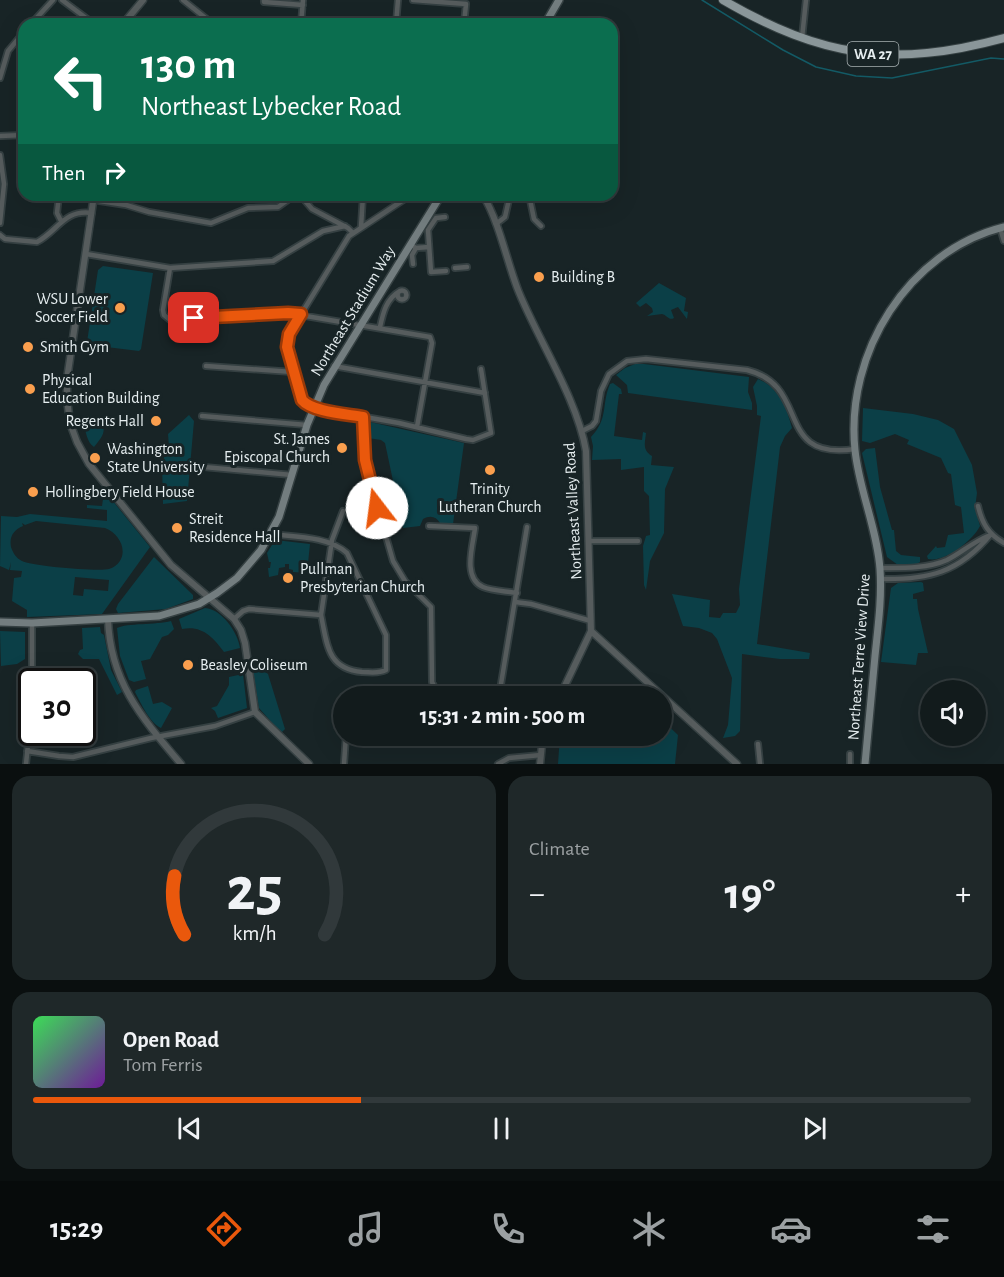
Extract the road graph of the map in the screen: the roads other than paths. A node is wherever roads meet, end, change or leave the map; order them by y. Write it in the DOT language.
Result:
graph roads {
  1 [pos="53,0"];
  2 [pos="62,0"];
  3 [pos="143,0"];
  4 [pos="183,0"];
  5 [pos="398,0"];
  6 [pos="413,0"];
  7 [pos="560,0"];
  8 [pos="723,0"];
  9 [pos="806,0"];
  10 [pos="264,1"];
  11 [pos="303,3"];
  12 [pos="85,17"];
  13 [pos="36,18"];
  14 [pos="128,18"];
  15 [pos="206,18"];
  16 [pos="302,18"];
  17 [pos="396,18"];
  18 [pos="465,18"];
  19 [pos="549,18"];
  20 [pos="802,38"];
  21 [pos="1004,38"];
  22 [pos="18,39"];
  23 [pos="0,78"];
  24 [pos="18,135"];
  25 [pos="0,136"];
  26 [pos="0,155"];
  27 [pos="58,201"];
  28 [pos="94,201"];
  29 [pos="110,201"];
  30 [pos="286,201"];
  31 [pos="305,201"];
  32 [pos="363,201"];
  33 [pos="402,201"];
  34 [pos="438,201"];
  35 [pos="486,201"];
  36 [pos="509,201"];
  37 [pos="530,201"];
  38 [pos="92,213"];
  39 [pos="1,216"];
  40 [pos="445,217"];
  41 [pos="61,221"];
  42 [pos="0,223"];
  43 [pos="496,224"];
  44 [pos="345,226"];
  45 [pos="541,226"];
  46 [pos="361,227"];
  47 [pos="1002,227"];
  48 [pos="352,232"];
  49 [pos="0,235"];
  50 [pos="1004,241"];
  51 [pos="413,246"];
  52 [pos="429,247"];
  53 [pos="86,254"];
  54 [pos="413,264"];
  55 [pos="467,267"];
  56 [pos="170,268"];
  57 [pos="455,268"];
  58 [pos="446,271"];
  59 [pos="400,291"];
  60 [pos="301,314"];
  61 [pos="359,326"];
  62 [pos="380,327"];
  63 [pos="206,366"];
  64 [pos="334,366"];
  65 [pos="481,369"];
  66 [pos="293,372"];
  67 [pos="425,383"];
  68 [pos="485,393"];
  69 [pos="314,407"];
  70 [pos="202,416"];
  71 [pos="363,417"];
  72 [pos="307,424"];
  73 [pos="417,427"];
  74 [pos="582,431"];
  75 [pos="855,449"];
  76 [pos="193,466"];
  77 [pos="292,475"];
  78 [pos="978,506"];
  79 [pos="344,511"];
  80 [pos="429,526"];
  81 [pos="527,527"];
  82 [pos="270,534"];
  83 [pos="990,534"];
  84 [pos="589,541"];
  85 [pos="638,541"];
  86 [pos="1004,543"];
  87 [pos="332,544"];
  88 [pos="952,557"];
  89 [pos="925,566"];
  90 [pos="956,567"];
  91 [pos="880,568"];
  92 [pos="926,576"];
  93 [pos="880,579"];
  94 [pos="517,593"];
  95 [pos="208,598"];
  96 [pos="516,602"];
  97 [pos="321,615"];
  98 [pos="234,619"];
  99 [pos="108,620"];
  100 [pos="591,621"];
  101 [pos="0,622"];
  102 [pos="32,623"];
  103 [pos="591,631"];
  104 [pos="32,668"];
  105 [pos="434,686"];
  106 [pos="502,686"];
  107 [pos="565,686"];
  108 [pos="255,712"];
  109 [pos="158,737"];
  110 [pos="758,744"];
  111 [pos="27,746"];
  112 [pos="345,746"];
  113 [pos="542,746"];
  114 [pos="27,750"];
  115 [pos="850,754"];
  116 [pos="541,755"];
  117 [pos="26,764"];
  118 [pos="181,764"];
  119 [pos="309,764"];
  120 [pos="344,764"];
  121 [pos="498,764"];
  122 [pos="540,764"];
  123 [pos="737,764"];
  124 [pos="760,764"];
  125 [pos="850,764"];
  126 [pos="865,764"];
  1 -- 13 [label="street"];
  2 -- 12 [label="street"];
  3 -- 14 [label="street"];
  4 -- 15 [label="street"];
  5 -- 17 [label="street"];
  6 -- 18 [label="street"];
  7 -- 19 [label="main road"];
  8 -- 20 [label="main road, WA 27"];
  9 -- 20 [label="street"];
  10 -- 11 [label="street"];
  11 -- 16 [label="street"];
  20 -- 21 [label="main road, WA 27"];
  22 -- 23 [label="street"];
  24 -- 25 [label="street"];
  26 -- 39 [label="street"];
  27 -- 41 [label="street"];
  28 -- 38 [label="street"];
  29 -- 30 [label="street"];
  31 -- 44 [label="street"];
  32 -- 46 [label="street"];
  33 -- 46 [label="street"];
  34 -- 51 [label="main road, Northeast Stadium Way"];
  35 -- 43 [label="street, Northeast Valley Road"];
  36 -- 43 [label="street"];
  37 -- 45 [label="street"];
  38 -- 41 [label="street"];
  38 -- 53 [label="street"];
  39 -- 42 [label="street"];
  40 -- 52 [label="street"];
  41 -- 49 [label="street"];
  43 -- 74 [label="street, Northeast Valley Road"];
  44 -- 48 [label="street"];
  44 -- 56 [label="street"];
  46 -- 48 [label="street"];
  47 -- 50 [label="street"];
  47 -- 75 [label="main road, Northeast Terre View Drive"];
  48 -- 60 [label="street"];
  51 -- 52 [label="street"];
  51 -- 54 [label="street"];
  51 -- 61 [label="main road, Northeast Stadium Way"];
  52 -- 58 [label="street"];
  53 -- 56 [label="street"];
  53 -- 95 [label="street"];
  55 -- 57 [label="street"];
  56 -- 60 [label="street"];
  59 -- 62 [label="street"];
  60 -- 61 [label="street"];
  60 -- 66 [label="street"];
  61 -- 62 [label="street"];
  61 -- 64 [label="main road, Northeast Stadium Way"];
  62 -- 67 [label="street"];
  63 -- 66 [label="street"];
  64 -- 67 [label="street"];
  64 -- 69 [label="main road, Northeast Stadium Way"];
  65 -- 68 [label="street"];
  66 -- 69 [label="street"];
  67 -- 68 [label="street"];
  67 -- 73 [label="street"];
  68 -- 73 [label="street"];
  69 -- 71 [label="street"];
  69 -- 72 [label="main road, Northeast Stadium Way"];
  70 -- 72 [label="street"];
  71 -- 73 [label="street"];
  71 -- 105 [label="street"];
  72 -- 77 [label="main road, Northeast Stadium Way"];
  74 -- 75 [label="street"];
  74 -- 84 [label="street, Northeast Valley Road"];
  75 -- 91 [label="main road, Northeast Terre View Drive"];
  76 -- 77 [label="street"];
  77 -- 82 [label="main road, Northeast Stadium Way"];
  78 -- 83 [label="street"];
  79 -- 87 [label="street"];
  80 -- 94 [label="street"];
  81 -- 94 [label="street"];
  82 -- 87 [label="street"];
  82 -- 95 [label="main road, Northeast Stadium Way"];
  83 -- 86 [label="street"];
  83 -- 88 [label="street"];
  83 -- 90 [label="street"];
  84 -- 85 [label="street"];
  84 -- 100 [label="street, Northeast Valley Road"];
  87 -- 97 [label="street"];
  87 -- 97 [label="street"];
  88 -- 89 [label="street"];
  88 -- 90 [label="street"];
  89 -- 91 [label="street"];
  89 -- 92 [label="street"];
  90 -- 92 [label="street"];
  91 -- 93 [label="main road, Northeast Terre View Drive"];
  92 -- 93 [label="street"];
  93 -- 126 [label="main road, Northeast Terre View Drive"];
  94 -- 96 [label="street"];
  95 -- 98 [label="street"];
  95 -- 99 [label="main road, Northeast Stadium Way"];
  96 -- 100 [label="street"];
  96 -- 106 [label="street"];
  97 -- 98 [label="street"];
  98 -- 108 [label="street"];
  99 -- 102 [label="main road, Northeast Stadium Way"];
  99 -- 109 [label="street"];
  100 -- 103 [label="street, Northeast Valley Road"];
  101 -- 102 [label="main road, Northeast Stadium Way"];
  102 -- 104 [label="street"];
  103 -- 107 [label="street, Northeast Valley Road"];
  103 -- 123 [label="street"];
  108 -- 109 [label="street"];
  108 -- 119 [label="street"];
  109 -- 114 [label="street"];
  109 -- 118 [label="street"];
  110 -- 124 [label="street"];
  111 -- 114 [label="street"];
  112 -- 120 [label="street"];
  113 -- 116 [label="street"];
  114 -- 117 [label="street"];
  115 -- 125 [label="street"];
  116 -- 121 [label="street"];
  116 -- 122 [label="street"];
}
